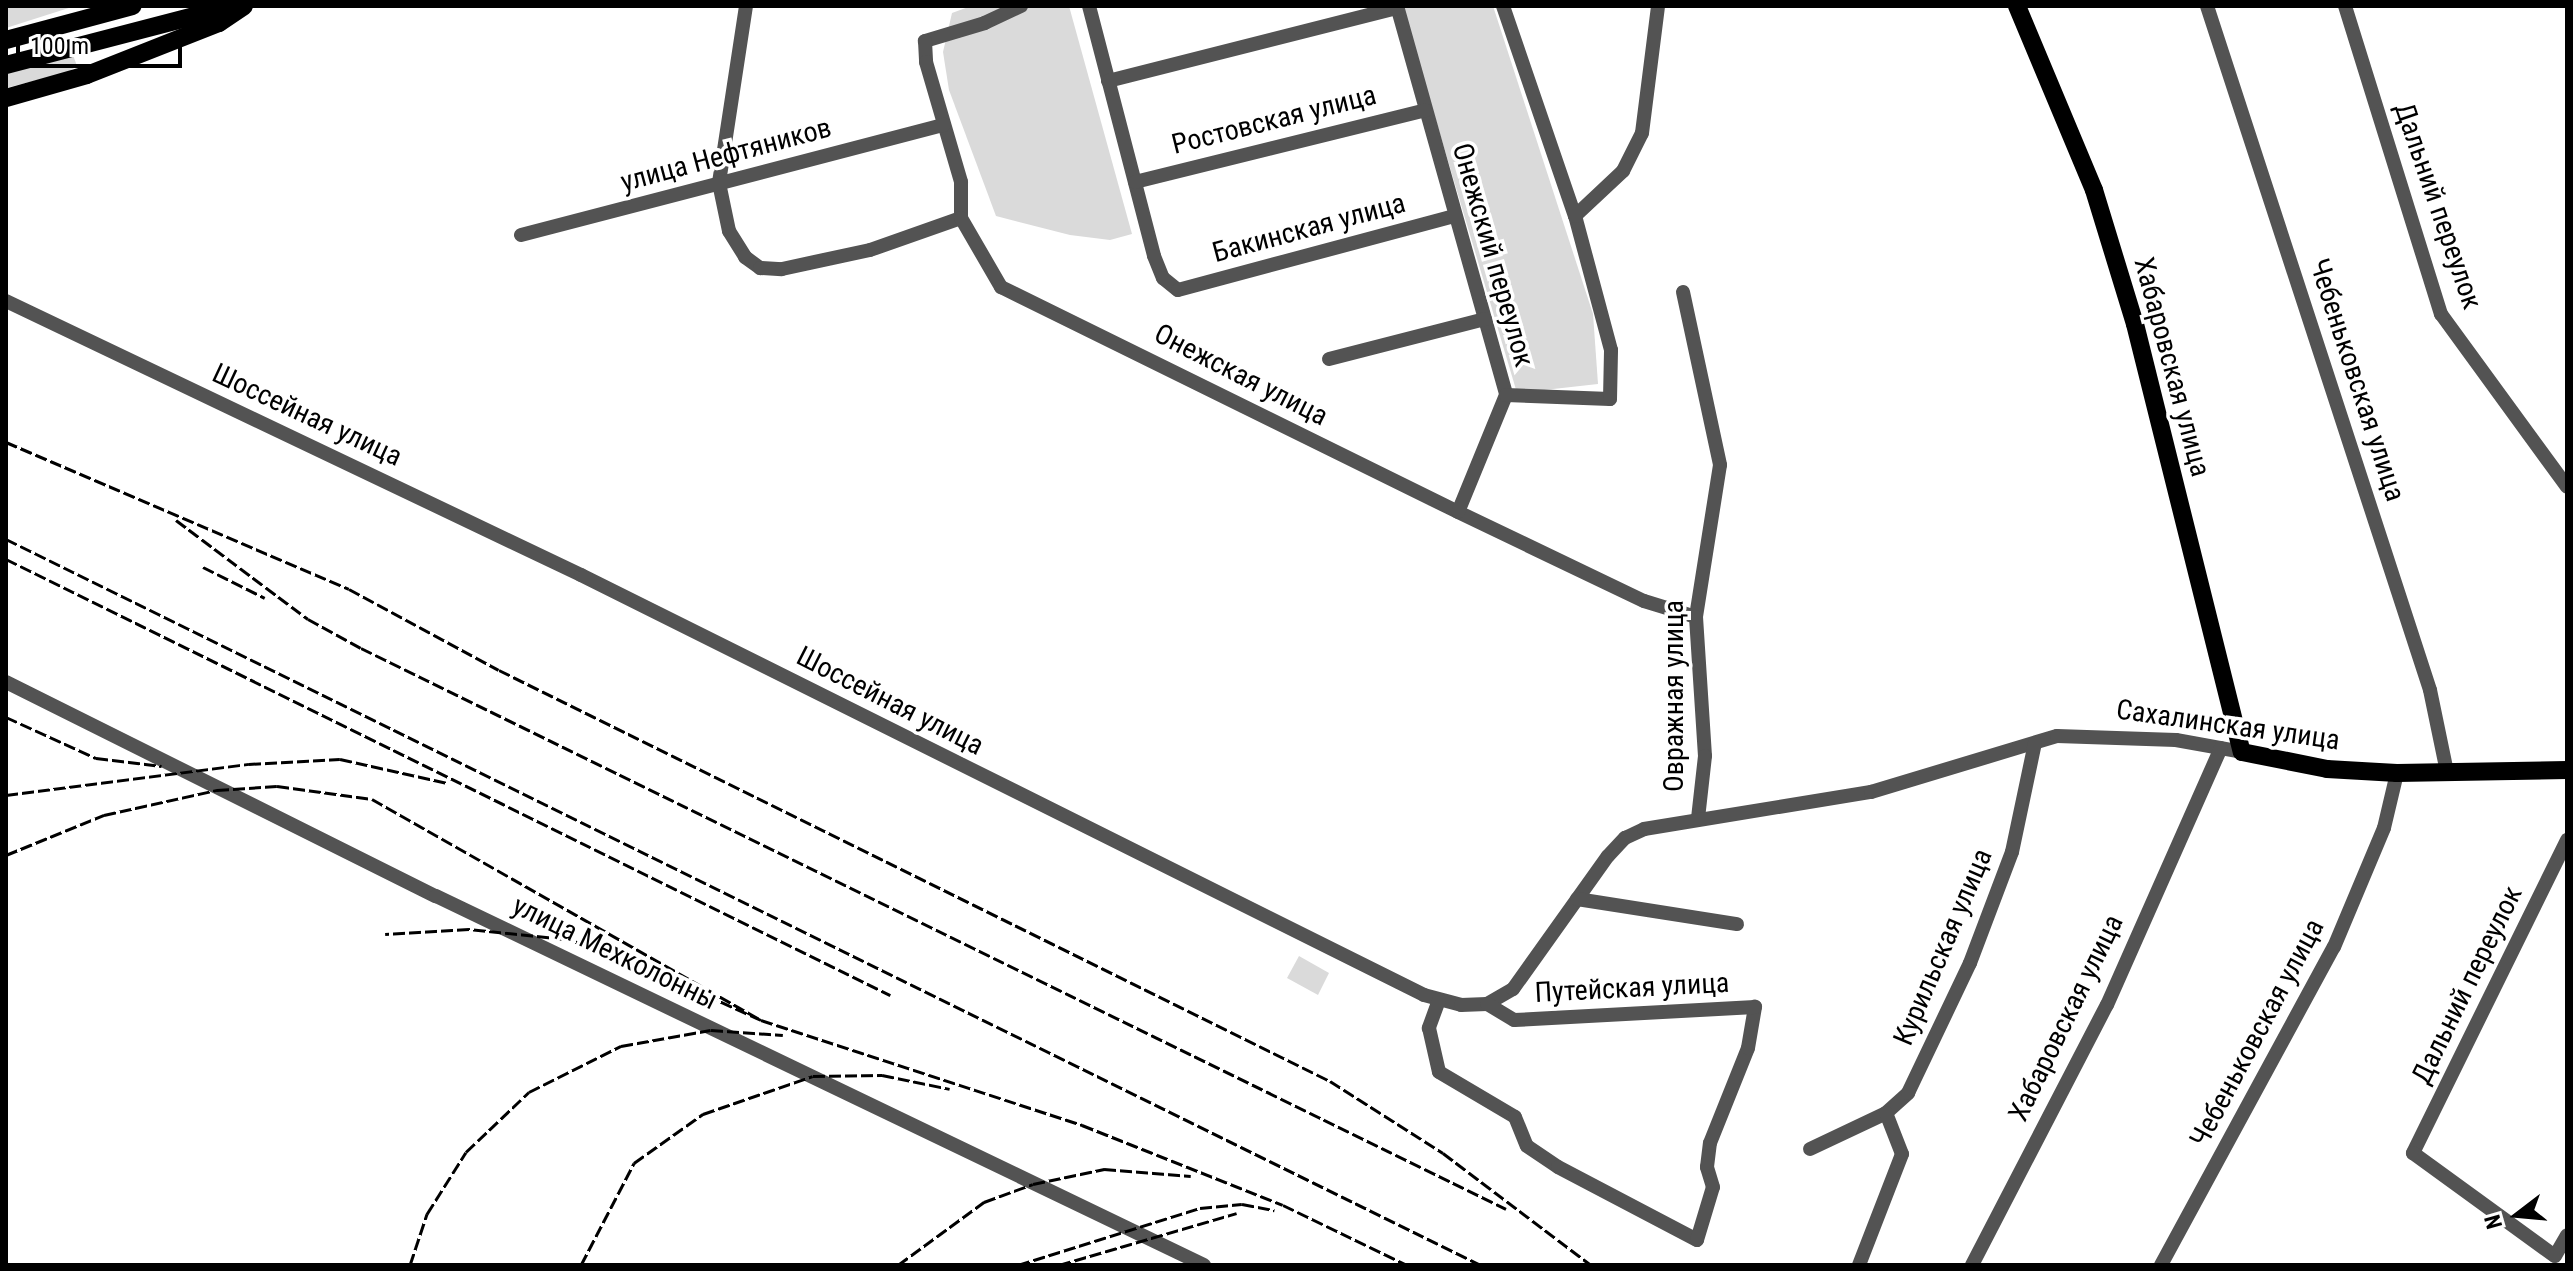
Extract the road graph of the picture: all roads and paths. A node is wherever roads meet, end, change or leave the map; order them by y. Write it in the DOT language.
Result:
graph roads {
  1 [pos="133,6"];
  2 [pos="232,6"];
  3 [pos="244,6"];
  4 [pos="746,6"];
  5 [pos="1021,6"];
  6 [pos="1089,6"];
  7 [pos="1503,6"];
  8 [pos="1658,6"];
  9 [pos="2017,6"];
  10 [pos="2207,6"];
  11 [pos="2345,6"];
  12 [pos="1397,7"];
  13 [pos="88,13"];
  14 [pos="6,40"];
  15 [pos="85,44"];
  16 [pos="6,65"];
  17 [pos="87,75"];
  18 [pos="1108,81"];
  19 [pos="6,98"];
  20 [pos="1425,110"];
  21 [pos="944,125"];
  22 [pos="1135,182"];
  23 [pos="719,183"];
  24 [pos="1454,216"];
  25 [pos="1575,216"];
  26 [pos="961,218"];
  27 [pos="521,235"];
  28 [pos="1683,292"];
  29 [pos="6,301"];
  30 [pos="1485,319"];
  31 [pos="1329,359"];
  32 [pos="1506,395"];
  33 [pos="2567,487"];
  34 [pos="1458,512"];
  35 [pos="1696,617"];
  36 [pos="6,682"];
  37 [pos="2035,743"];
  38 [pos="2221,748"];
  39 [pos="2242,752"];
  40 [pos="2567,770"];
  41 [pos="2447,772"];
  42 [pos="2397,773"];
  43 [pos="1698,818"];
  44 [pos="2567,840"];
  45 [pos="1577,899"];
  46 [pos="1737,924"];
  47 [pos="1439,1000"];
  48 [pos="1487,1004"];
  49 [pos="1886,1113"];
  50 [pos="1810,1149"];
  51 [pos="2567,1235"];
  52 [pos="1204,1265"];
  53 [pos="1859,1265"];
  54 [pos="1972,1265"];
  55 [pos="2161,1265"];
  1 -- 13 [label="main road"];
  2 -- 15 [label="main road"];
  3 -- 17 [label="main road"];
  4 -- 23 [label="street"];
  5 -- 21 [label="street, Онежская улица"];
  6 -- 18 [label="street"];
  7 -- 25 [label="street"];
  8 -- 25 [label="street"];
  9 -- 39 [label="main road, Хабаровская улица"];
  10 -- 41 [label="street, Чебеньковская улица"];
  11 -- 33 [label="street, Дальний переулок"];
  12 -- 18 [label="street"];
  12 -- 20 [label="street, Онежский переулок"];
  13 -- 14 [label="main road"];
  15 -- 16 [label="main road"];
  15 -- 17 [label="main road"];
  17 -- 19 [label="main road"];
  18 -- 22 [label="street"];
  20 -- 22 [label="street, Ростовская улица"];
  20 -- 24 [label="street, Онежский переулок"];
  21 -- 23 [label="street, улица Нефтяников"];
  21 -- 26 [label="street, Онежская улица"];
  22 -- 24 [label="street, Бакинская улица"];
  23 -- 26 [label="street"];
  23 -- 27 [label="street, улица Нефтяников"];
  24 -- 30 [label="street, Онежский переулок"];
  25 -- 32 [label="street"];
  26 -- 34 [label="street, Онежская улица"];
  28 -- 35 [label="street, Овражная улица"];
  29 -- 47 [label="street, Шоссейная улица"];
  30 -- 31 [label="street"];
  30 -- 32 [label="street, Онежский переулок"];
  32 -- 34 [label="street, Онежский переулок"];
  34 -- 35 [label="street, Онежская улица"];
  35 -- 43 [label="street, Овражная улица"];
  36 -- 52 [label="street, улица Мехколонны"];
  37 -- 38 [label="street, Сахалинская улица"];
  37 -- 43 [label="street, Сахалинская улица"];
  37 -- 49 [label="street, Курильская улица"];
  38 -- 39 [label="street, Сахалинская улица"];
  38 -- 54 [label="street, Хабаровская улица"];
  39 -- 42 [label="main road, Сахалинская улица"];
  40 -- 41 [label="main road, Сахалинская улица"];
  41 -- 42 [label="main road, Сахалинская улица"];
  42 -- 55 [label="street, Чебеньковская улица"];
  43 -- 45 [label="street"];
  44 -- 51 [label="street, Дальний переулок"];
  45 -- 46 [label="street"];
  45 -- 48 [label="street"];
  47 -- 48 [label="street, Шоссейная улица"];
  47 -- 48 [label="street, Путейская улица"];
  49 -- 50 [label="street, Курильская улица"];
  49 -- 53 [label="street"];
}
